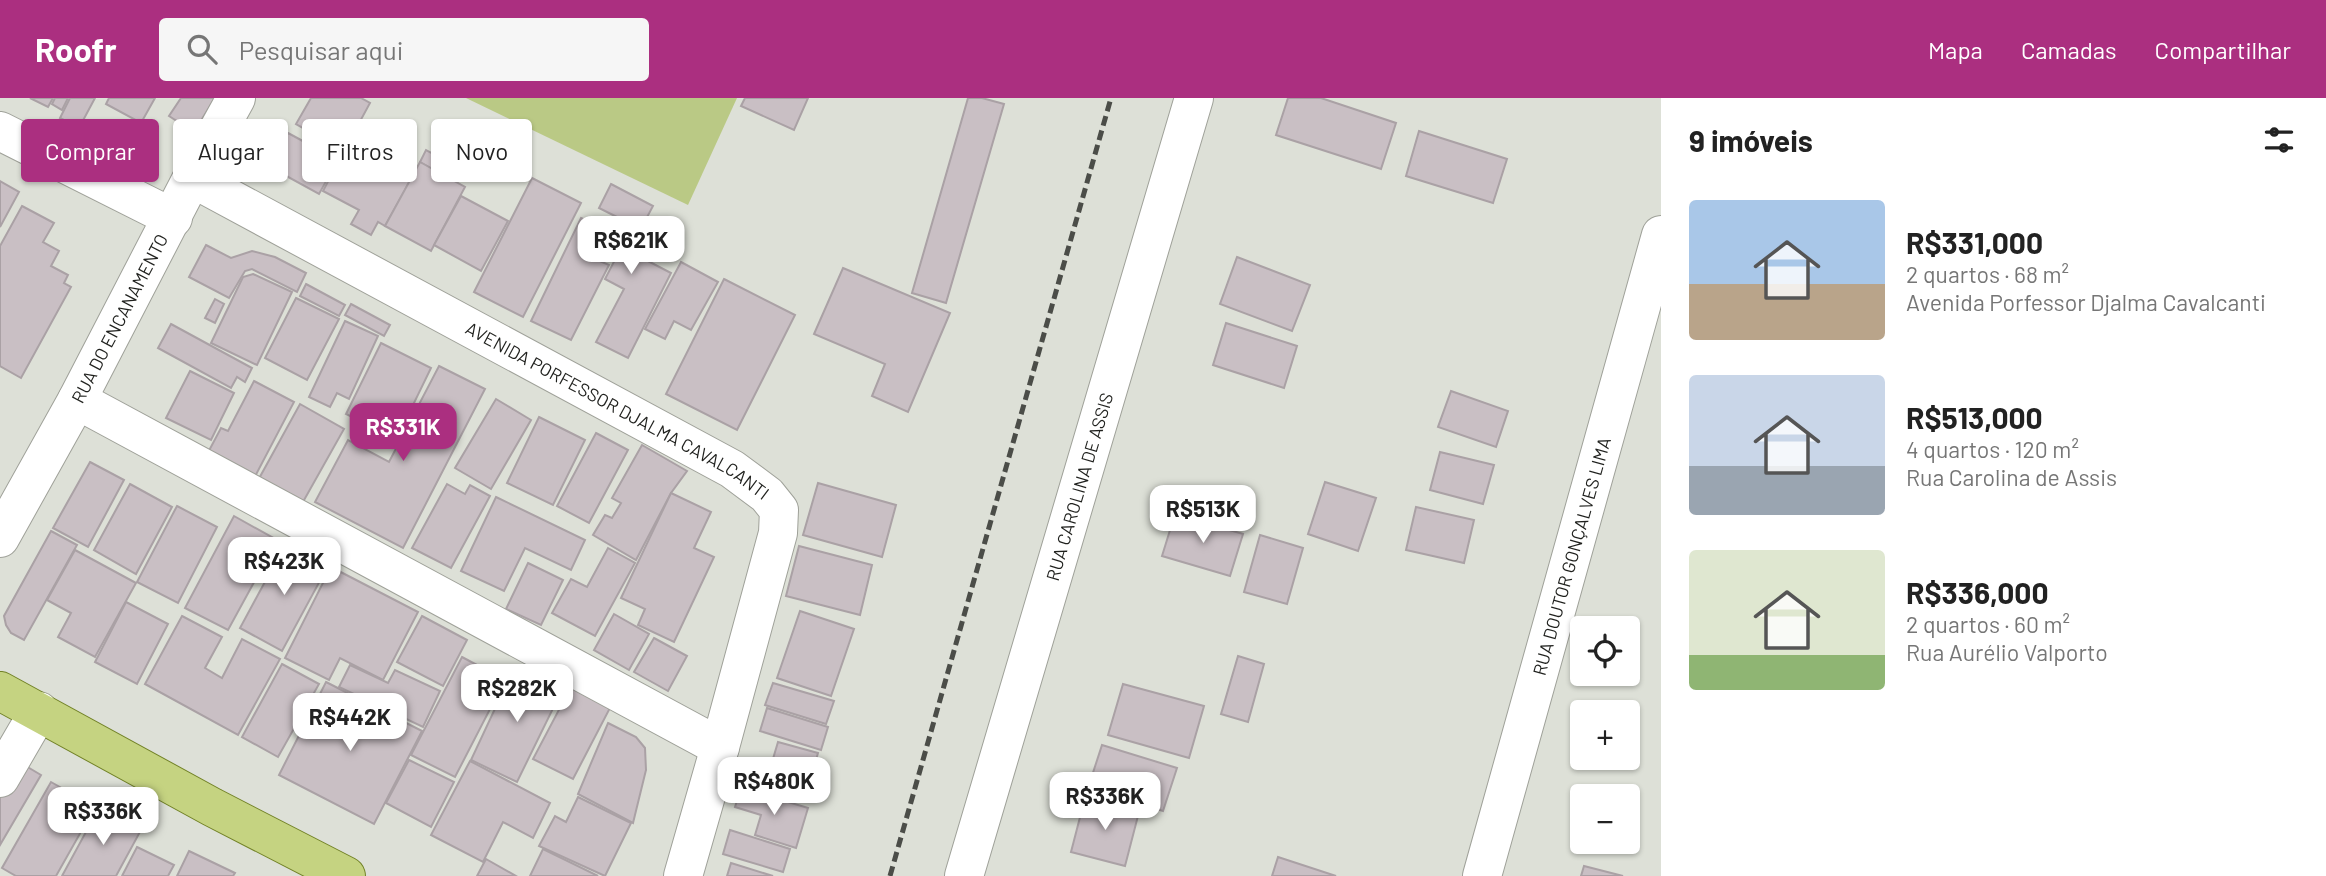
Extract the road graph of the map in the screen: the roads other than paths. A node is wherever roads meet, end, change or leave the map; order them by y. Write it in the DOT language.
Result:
graph roads {
  1 [pos="236,98"];
  2 [pos="1194,98"];
  3 [pos="224,119"];
  4 [pos="0,131"];
  5 [pos="190,182"];
  6 [pos="199,182"];
  7 [pos="173,218"];
  8 [pos="1661,235"];
  9 [pos="77,400"];
  10 [pos="0,538"];
  11 [pos="0,691"];
  12 [pos="39,711"];
  13 [pos="720,747"];
  14 [pos="0,778"];
  15 [pos="346,876"];
  16 [pos="683,876"];
  17 [pos="964,876"];
  18 [pos="1482,876"];
  1 -- 3 [label="street, RUA DO ENCANAMENTO"];
  2 -- 17 [label="street, RUA CAROLINA DE ASSIS"];
  4 -- 7 [label="street"];
  5 -- 7 [label="street, RUA DO ENCANAMENTO"];
  6 -- 13 [label="street, AVENIDA PORFESSOR DJALMA CAVALCANTI"];
  7 -- 9 [label="street, RUA DO ENCANAMENTO"];
  8 -- 18 [label="street, RUA DOUTOR GONÇALVES LIMA"];
  9 -- 10 [label="street, RUA DO ENCANAMENTO"];
  9 -- 13 [label="street"];
  11 -- 12 [label="main road"];
  12 -- 14 [label="street"];
  12 -- 15 [label="main road"];
  13 -- 16 [label="street, AVENIDA PORFESSOR DJALMA CAVALCANTI"];
}
